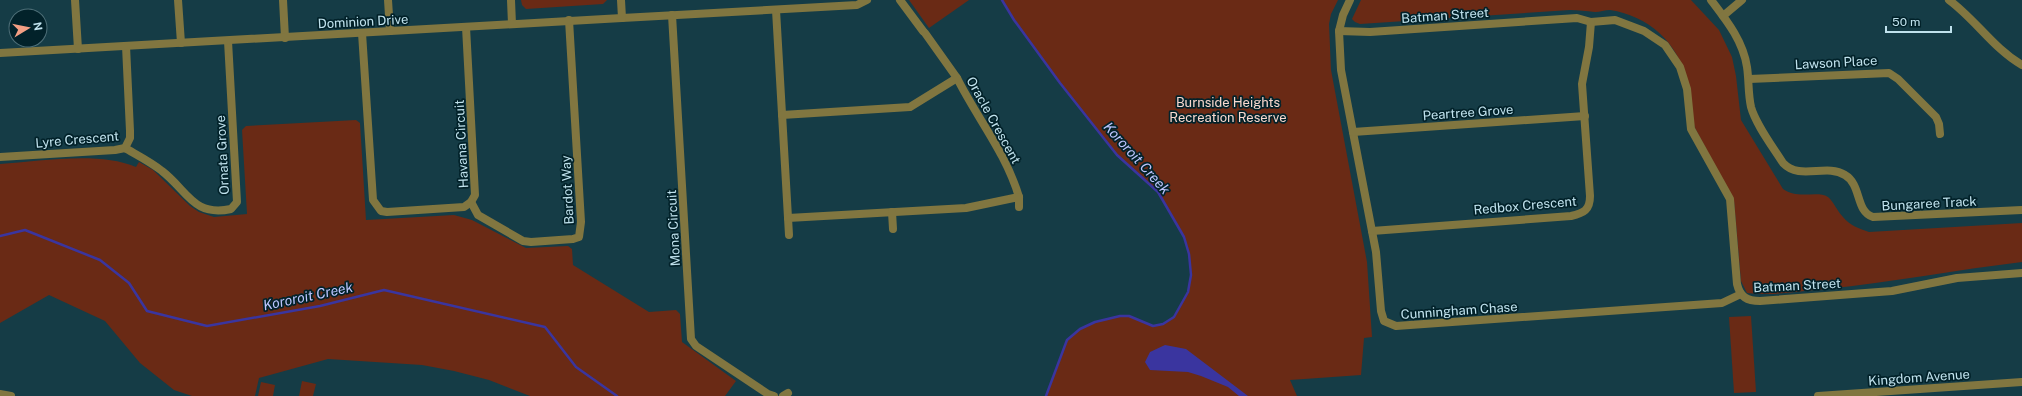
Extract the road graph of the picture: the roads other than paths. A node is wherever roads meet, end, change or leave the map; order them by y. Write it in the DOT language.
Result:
graph roads {
  1 [pos="75,0"];
  2 [pos="178,0"];
  3 [pos="283,0"];
  4 [pos="388,0"];
  5 [pos="511,0"];
  6 [pos="621,0"];
  7 [pos="866,0"];
  8 [pos="900,0"];
  9 [pos="1350,0"];
  10 [pos="1712,0"];
  11 [pos="1742,0"];
  12 [pos="1949,0"];
  13 [pos="776,10"];
  14 [pos="672,15"];
  15 [pos="1723,16"];
  16 [pos="622,18"];
  17 [pos="569,20"];
  18 [pos="1591,22"];
  19 [pos="512,24"];
  20 [pos="466,27"];
  21 [pos="390,31"];
  22 [pos="1339,31"];
  23 [pos="362,33"];
  24 [pos="285,38"];
  25 [pos="228,41"];
  26 [pos="181,43"];
  27 [pos="126,46"];
  28 [pos="78,49"];
  29 [pos="0,53"];
  30 [pos="2022,66"];
  31 [pos="957,78"];
  32 [pos="1749,79"];
  33 [pos="782,115"];
  34 [pos="1585,116"];
  35 [pos="1353,132"];
  36 [pos="1940,134"];
  37 [pos="125,148"];
  38 [pos="0,157"];
  39 [pos="1019,197"];
  40 [pos="471,202"];
  41 [pos="1019,207"];
  42 [pos="2022,210"];
  43 [pos="892,212"];
  44 [pos="788,218"];
  45 [pos="893,229"];
  46 [pos="1372,231"];
  47 [pos="789,235"];
  48 [pos="2022,272"];
  49 [pos="1741,294"];
  50 [pos="2022,382"];
  51 [pos="1924,392"];
  52 [pos="0,394"];
  53 [pos="11,396"];
  54 [pos="774,396"];
  55 [pos="1818,396"];
  1 -- 28 [label="street"];
  2 -- 26 [label="street"];
  3 -- 24 [label="street"];
  4 -- 21 [label="street"];
  5 -- 19 [label="street"];
  6 -- 16 [label="street"];
  7 -- 13 [label="street, Dominion Drive"];
  8 -- 31 [label="street"];
  9 -- 22 [label="street, Cunningham Chase"];
  10 -- 15 [label="street, Bungaree Track"];
  11 -- 15 [label="street"];
  12 -- 30 [label="street"];
  13 -- 14 [label="street, Dominion Drive"];
  13 -- 33 [label="street"];
  14 -- 16 [label="street, Dominion Drive"];
  14 -- 54 [label="street, Mona Circuit"];
  15 -- 32 [label="street, Bungaree Track"];
  16 -- 17 [label="street, Dominion Drive"];
  17 -- 19 [label="street, Dominion Drive"];
  17 -- 40 [label="street, Bardot Way"];
  18 -- 22 [label="street, Batman Street"];
  18 -- 34 [label="street, Redbox Crescent"];
  18 -- 49 [label="street, Batman Street"];
  19 -- 20 [label="street, Dominion Drive"];
  20 -- 21 [label="street, Dominion Drive"];
  20 -- 40 [label="street, Havana Circuit"];
  21 -- 23 [label="street, Dominion Drive"];
  22 -- 35 [label="street, Cunningham Chase"];
  23 -- 24 [label="street, Dominion Drive"];
  23 -- 40 [label="street, Havana Circuit"];
  24 -- 25 [label="street, Dominion Drive"];
  25 -- 26 [label="street, Dominion Drive"];
  25 -- 37 [label="street, Ornata Grove"];
  26 -- 27 [label="street, Dominion Drive"];
  27 -- 28 [label="street, Dominion Drive"];
  27 -- 37 [label="street, Lyre Crescent"];
  28 -- 29 [label="street, Dominion Drive"];
  31 -- 33 [label="street, Oracle Crescent"];
  31 -- 39 [label="street, Oracle Crescent"];
  32 -- 36 [label="street, Lawson Place"];
  32 -- 42 [label="street, Bungaree Track"];
  33 -- 44 [label="street"];
  34 -- 35 [label="street, Peartree Grove"];
  34 -- 46 [label="street, Redbox Crescent"];
  35 -- 46 [label="street, Cunningham Chase"];
  37 -- 38 [label="street, Lyre Crescent"];
  39 -- 41 [label="street"];
  39 -- 43 [label="street"];
  43 -- 44 [label="street"];
  43 -- 45 [label="street"];
  44 -- 47 [label="street"];
  46 -- 49 [label="street, Cunningham Chase"];
  48 -- 49 [label="street, Batman Street"];
  50 -- 51 [label="street, Kingdom Avenue"];
  51 -- 55 [label="street, Kingdom Avenue"];
  52 -- 53 [label="street"];
}
